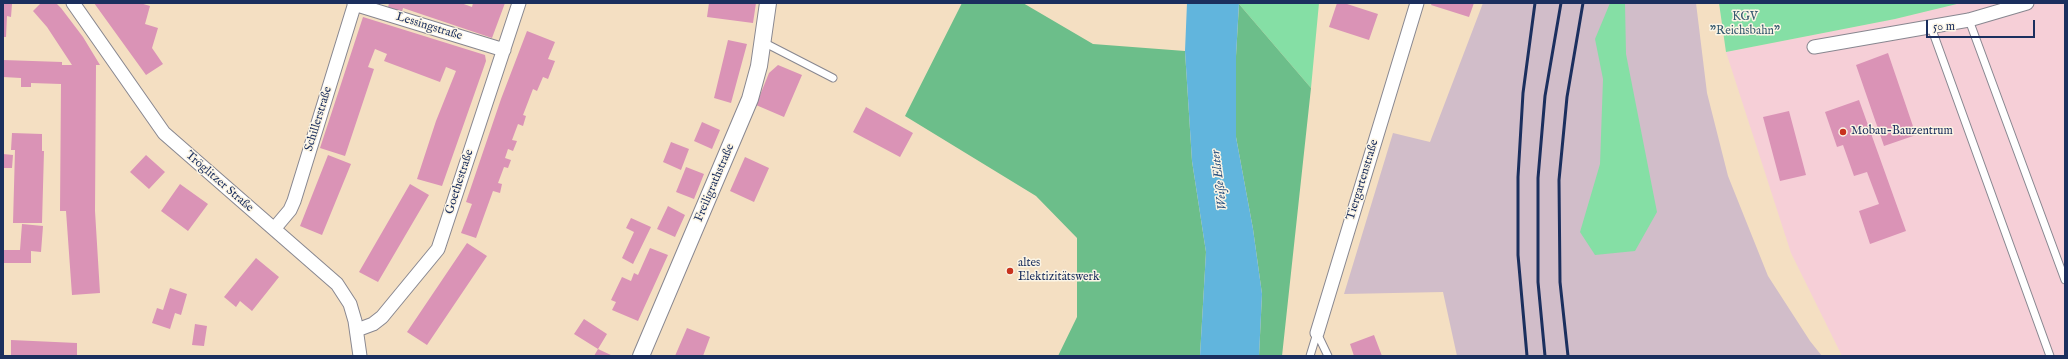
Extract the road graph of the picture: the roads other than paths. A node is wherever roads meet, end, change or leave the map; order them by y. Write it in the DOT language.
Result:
graph roads {
  1 [pos="73,3"];
  2 [pos="519,3"];
  3 [pos="768,3"];
  4 [pos="1417,3"];
  5 [pos="2027,3"];
  6 [pos="354,4"];
  7 [pos="1969,20"];
  8 [pos="1931,26"];
  9 [pos="763,42"];
  10 [pos="1814,47"];
  11 [pos="504,50"];
  12 [pos="833,78"];
  13 [pos="274,229"];
  14 [pos="2065,280"];
  15 [pos="356,330"];
  16 [pos="1317,333"];
  17 [pos="360,356"];
  18 [pos="641,356"];
  19 [pos="1310,356"];
  20 [pos="1328,356"];
  21 [pos="2050,356"];
  1 -- 13 [label="street, Tröglitzer Straße"];
  2 -- 11 [label="street, Goethestraße"];
  3 -- 9 [label="street, Freiligrathstraße"];
  4 -- 16 [label="street, Tiergartenstraße"];
  5 -- 7 [label="street"];
  6 -- 11 [label="street, Lessingstraße"];
  6 -- 13 [label="street, Schillerstraße"];
  7 -- 8 [label="street"];
  7 -- 14 [label="lane"];
  8 -- 10 [label="street"];
  8 -- 21 [label="lane"];
  9 -- 12 [label="lane"];
  9 -- 18 [label="street, Freiligrathstraße"];
  11 -- 15 [label="street, Goethestraße"];
  13 -- 15 [label="street, Tröglitzer Straße"];
  15 -- 17 [label="street, Tröglitzer Straße"];
  16 -- 19 [label="lane"];
  16 -- 20 [label="lane"];
}
